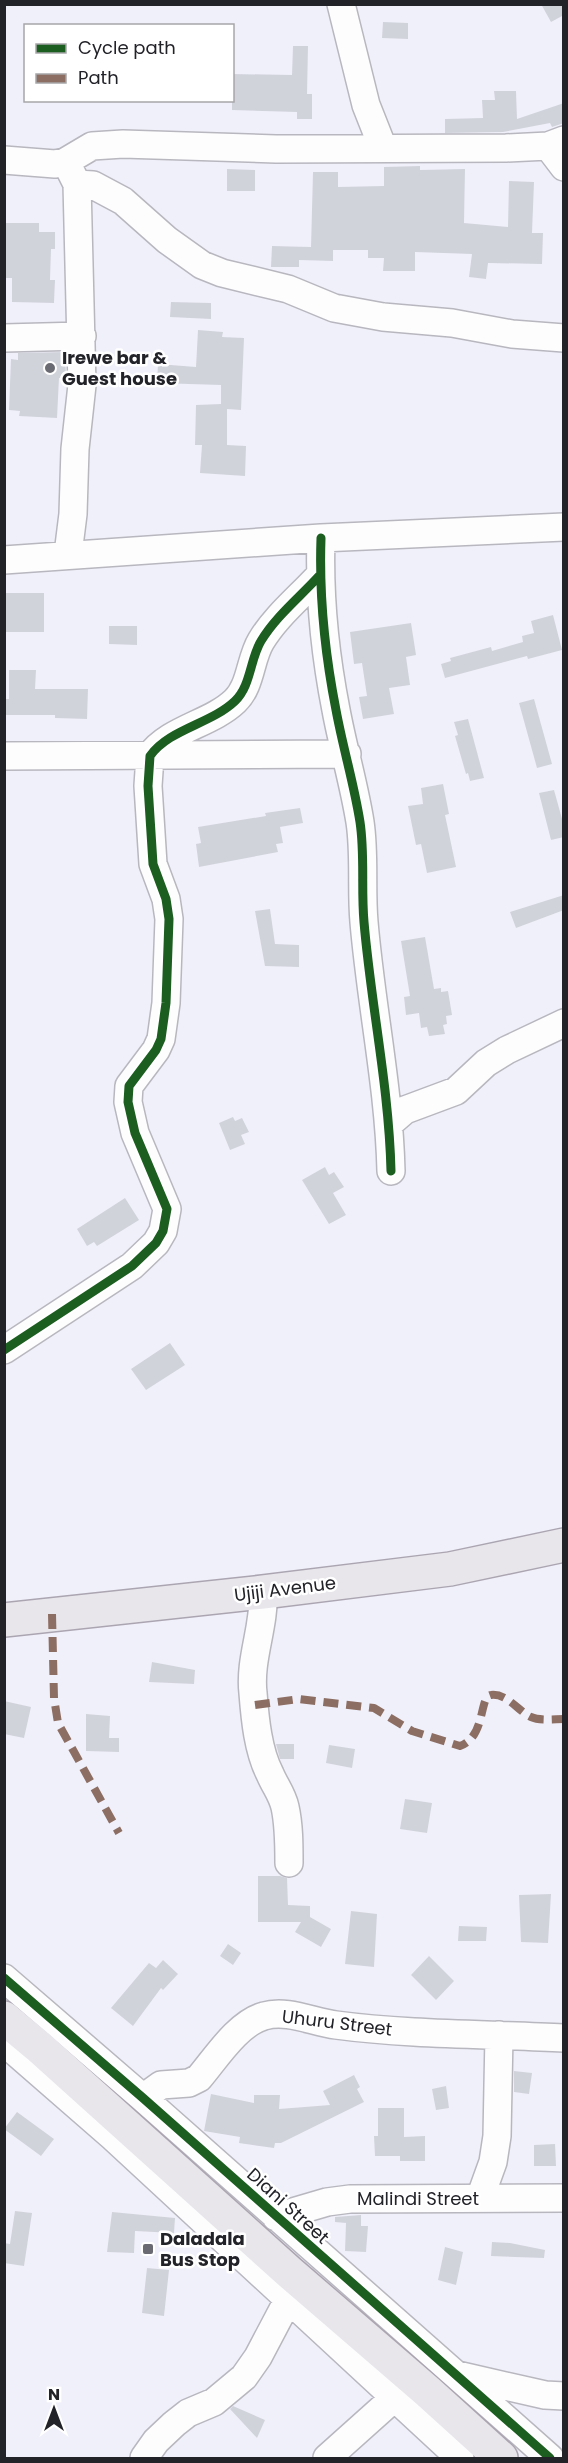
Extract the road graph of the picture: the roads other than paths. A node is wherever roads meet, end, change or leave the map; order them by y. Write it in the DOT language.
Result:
graph roads {
  1 [pos="342,5"];
  2 [pos="383,148"];
  3 [pos="558,151"];
  4 [pos="4,160"];
  5 [pos="71,173"];
  6 [pos="82,336"];
  7 [pos="4,338"];
  8 [pos="564,338"];
  9 [pos="564,527"];
  10 [pos="321,538"];
  11 [pos="68,554"];
  12 [pos="4,560"];
  13 [pos="319,576"];
  14 [pos="347,754"];
  15 [pos="4,756"];
  16 [pos="150,756"];
  17 [pos="564,1023"];
  18 [pos="390,1124"];
  19 [pos="391,1171"];
  20 [pos="4,1350"];
  21 [pos="564,1545"];
  22 [pos="263,1592"];
  23 [pos="4,1620"];
  24 [pos="289,1863"];
  25 [pos="4,1978"];
  26 [pos="4,2018"];
  27 [pos="499,2035"];
  28 [pos="564,2038"];
  29 [pos="4,2042"];
  30 [pos="143,2098"];
  31 [pos="480,2198"];
  32 [pos="564,2198"];
  33 [pos="276,2217"];
  34 [pos="288,2300"];
  35 [pos="455,2375"];
  36 [pos="564,2396"];
  37 [pos="394,2398"];
  38 [pos="144,2458"];
  39 [pos="327,2458"];
  40 [pos="460,2458"];
  41 [pos="501,2458"];
  42 [pos="550,2458"];
  1 -- 2 [label="street"];
  2 -- 3 [label="street"];
  2 -- 5 [label="street"];
  4 -- 5 [label="street"];
  5 -- 6 [label="street"];
  5 -- 8 [label="street"];
  6 -- 7 [label="street"];
  6 -- 11 [label="street"];
  9 -- 10 [label="street"];
  10 -- 11 [label="street"];
  10 -- 13 [label="street"];
  11 -- 12 [label="street"];
  13 -- 14 [label="street"];
  13 -- 16 [label="street"];
  14 -- 16 [label="street"];
  14 -- 18 [label="street"];
  15 -- 16 [label="street"];
  16 -- 20 [label="street"];
  17 -- 18 [label="street"];
  18 -- 19 [label="street"];
  21 -- 22 [label="main road, Ujiji Avenue"];
  22 -- 23 [label="main road, Ujiji Avenue"];
  22 -- 24 [label="street"];
  25 -- 30 [label="street, Diani Street"];
  26 -- 41 [label="main road"];
  27 -- 28 [label="street, Uhuru Street"];
  27 -- 30 [label="street, Uhuru Street"];
  27 -- 31 [label="street"];
  29 -- 34 [label="street"];
  30 -- 33 [label="street, Diani Street"];
  31 -- 32 [label="street, Malindi Street"];
  31 -- 33 [label="street, Malindi Street"];
  33 -- 35 [label="street, Diani Street"];
  34 -- 37 [label="street"];
  34 -- 38 [label="street"];
  35 -- 36 [label="street"];
  35 -- 42 [label="street, Diani Street"];
  37 -- 39 [label="street"];
  37 -- 40 [label="street"];
}
